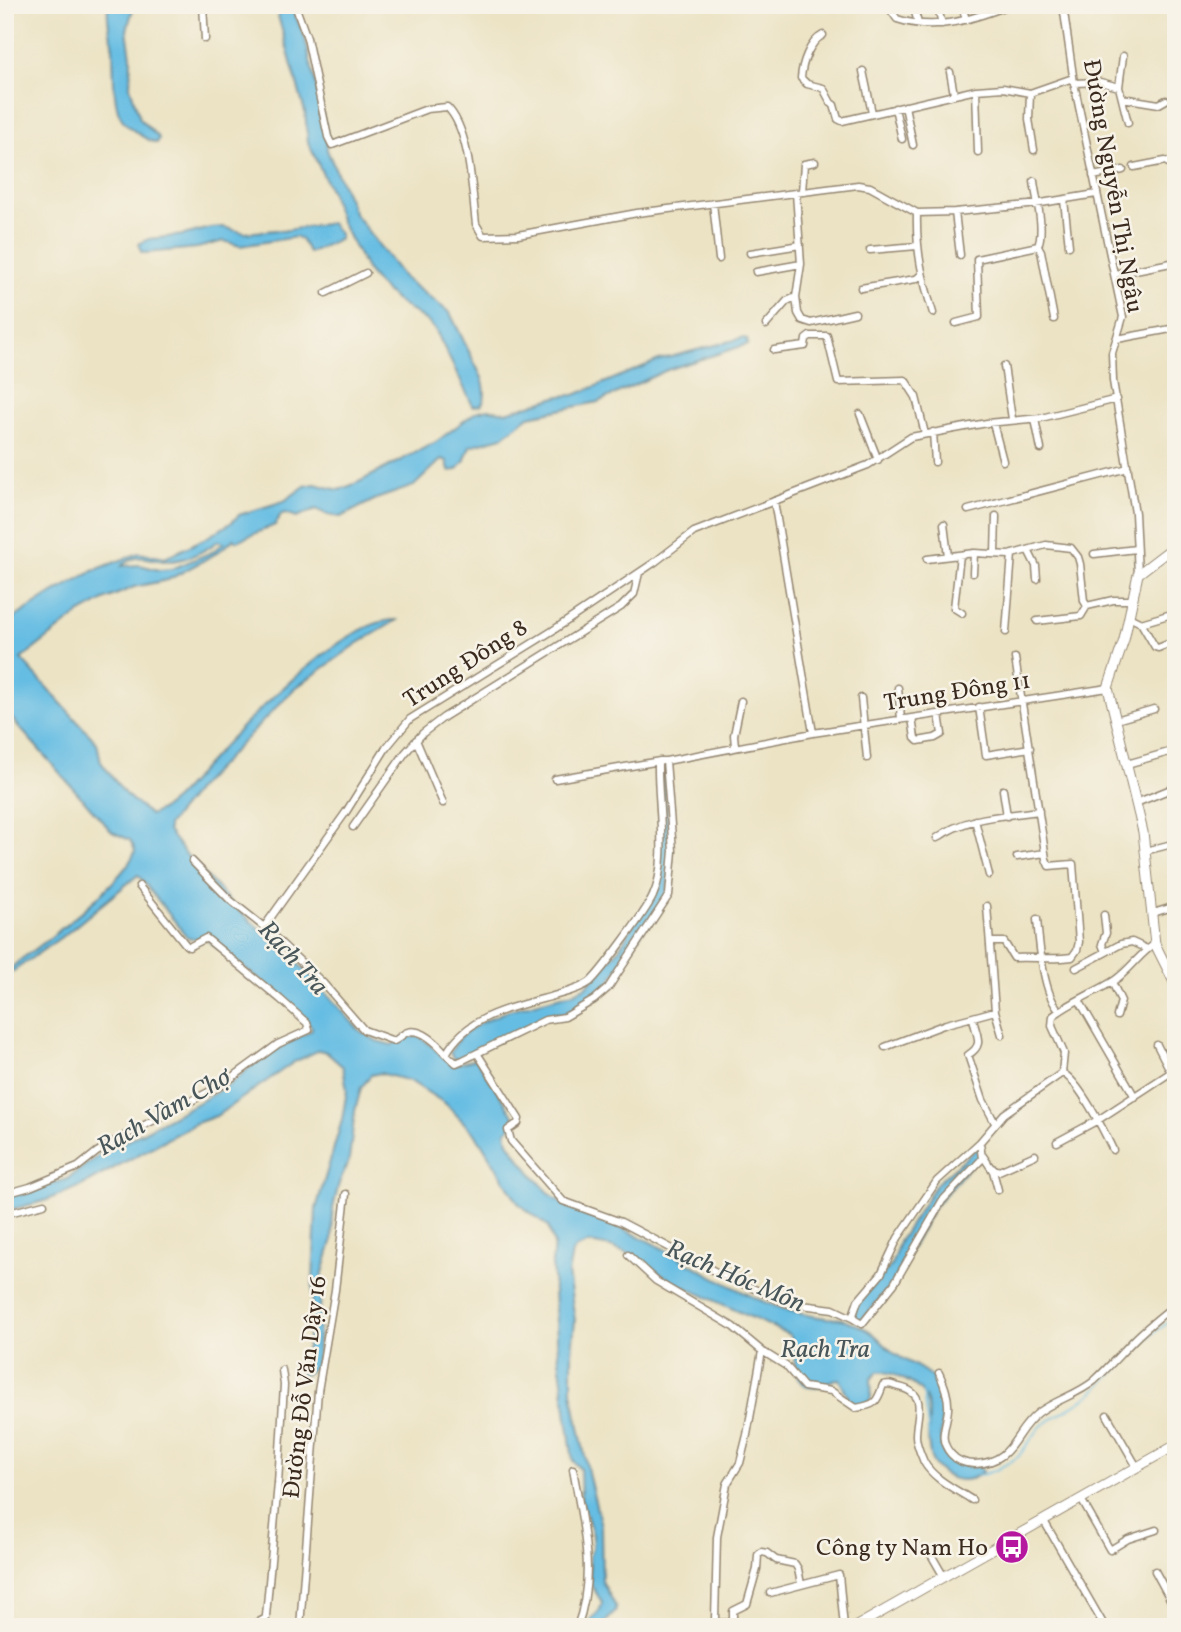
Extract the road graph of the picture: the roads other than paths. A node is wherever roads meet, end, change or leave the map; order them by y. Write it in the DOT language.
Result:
graph roads {
  1 [pos="203,5"];
  2 [pos="295,5"];
  3 [pos="841,5"];
  4 [pos="866,5"];
  5 [pos="887,5"];
  6 [pos="913,5"];
  7 [pos="937,5"];
  8 [pos="962,5"];
  9 [pos="1010,5"];
  10 [pos="1063,5"];
  11 [pos="1108,5"];
  12 [pos="1123,5"];
  13 [pos="966,20"];
  14 [pos="918,23"];
  15 [pos="942,24"];
  16 [pos="823,35"];
  17 [pos="205,39"];
  18 [pos="1124,56"];
  19 [pos="863,71"];
  20 [pos="950,72"];
  21 [pos="1074,81"];
  22 [pos="1119,87"];
  23 [pos="976,90"];
  24 [pos="1030,93"];
  25 [pos="954,94"];
  26 [pos="1122,98"];
  27 [pos="1166,100"];
  28 [pos="905,106"];
  29 [pos="895,108"];
  30 [pos="872,113"];
  31 [pos="1129,123"];
  32 [pos="902,139"];
  33 [pos="913,145"];
  34 [pos="1034,150"];
  35 [pos="978,152"];
  36 [pos="815,162"];
  37 [pos="1134,167"];
  38 [pos="1176,167"];
  39 [pos="1123,170"];
  40 [pos="1093,176"];
  41 [pos="1034,181"];
  42 [pos="799,192"];
  43 [pos="1096,194"];
  44 [pos="1064,200"];
  45 [pos="713,203"];
  46 [pos="1036,204"];
  47 [pos="955,212"];
  48 [pos="917,213"];
  49 [pos="800,245"];
  50 [pos="917,246"];
  51 [pos="1038,246"];
  52 [pos="1069,246"];
  53 [pos="870,250"];
  54 [pos="750,253"];
  55 [pos="960,256"];
  56 [pos="719,259"];
  57 [pos="1176,262"];
  58 [pos="801,264"];
  59 [pos="756,272"];
  60 [pos="366,273"];
  61 [pos="1115,274"];
  62 [pos="921,275"];
  63 [pos="861,288"];
  64 [pos="326,293"];
  65 [pos="796,297"];
  66 [pos="855,313"];
  67 [pos="933,313"];
  68 [pos="1054,319"];
  69 [pos="956,323"];
  70 [pos="766,325"];
  71 [pos="1176,328"];
  72 [pos="1117,339"];
  73 [pos="774,350"];
  74 [pos="1004,366"];
  75 [pos="1117,399"];
  76 [pos="860,414"];
  77 [pos="1012,419"];
  78 [pos="1035,419"];
  79 [pos="993,423"];
  80 [pos="933,432"];
  81 [pos="925,434"];
  82 [pos="1041,449"];
  83 [pos="878,460"];
  84 [pos="1003,461"];
  85 [pos="935,462"];
  86 [pos="1128,468"];
  87 [pos="774,501"];
  88 [pos="968,510"];
  89 [pos="996,516"];
  90 [pos="944,524"];
  91 [pos="1176,545"];
  92 [pos="1136,549"];
  93 [pos="1028,550"];
  94 [pos="974,553"];
  95 [pos="995,554"];
  96 [pos="1012,554"];
  97 [pos="1094,554"];
  98 [pos="960,555"];
  99 [pos="948,556"];
  100 [pos="927,559"];
  101 [pos="639,573"];
  102 [pos="973,573"];
  103 [pos="1138,574"];
  104 [pos="1037,579"];
  105 [pos="1133,600"];
  106 [pos="1087,606"];
  107 [pos="962,613"];
  108 [pos="1175,613"];
  109 [pos="1129,617"];
  110 [pos="1037,621"];
  111 [pos="1141,623"];
  112 [pos="1006,632"];
  113 [pos="1173,642"];
  114 [pos="1015,658"];
  115 [pos="898,688"];
  116 [pos="1108,688"];
  117 [pos="860,698"];
  118 [pos="741,701"];
  119 [pos="1023,701"];
  120 [pos="979,707"];
  121 [pos="1154,709"];
  122 [pos="939,713"];
  123 [pos="912,718"];
  124 [pos="901,719"];
  125 [pos="1116,720"];
  126 [pos="863,725"];
  127 [pos="813,733"];
  128 [pos="416,740"];
  129 [pos="734,746"];
  130 [pos="1030,748"];
  131 [pos="1176,750"];
  132 [pos="867,758"];
  133 [pos="663,761"];
  134 [pos="1127,764"];
  135 [pos="555,779"];
  136 [pos="1176,788"];
  137 [pos="1003,790"];
  138 [pos="443,803"];
  139 [pos="1136,803"];
  140 [pos="1039,811"];
  141 [pos="1007,816"];
  142 [pos="975,820"];
  143 [pos="354,827"];
  144 [pos="937,838"];
  145 [pos="1176,844"];
  146 [pos="1145,851"];
  147 [pos="1045,853"];
  148 [pos="1017,857"];
  149 [pos="192,861"];
  150 [pos="989,875"];
  151 [pos="139,887"];
  152 [pos="987,906"];
  153 [pos="1176,906"];
  154 [pos="1153,913"];
  155 [pos="1104,915"];
  156 [pos="1037,919"];
  157 [pos="264,927"];
  158 [pos="990,942"];
  159 [pos="1151,946"];
  160 [pos="1105,952"];
  161 [pos="1041,956"];
  162 [pos="1076,968"];
  163 [pos="1172,972"];
  164 [pos="1112,982"];
  165 [pos="1176,986"];
  166 [pos="1079,1000"];
  167 [pos="1060,1010"];
  168 [pos="995,1012"];
  169 [pos="1117,1016"];
  170 [pos="973,1017"];
  171 [pos="1002,1035"];
  172 [pos="1157,1045"];
  173 [pos="885,1047"];
  174 [pos="477,1053"];
  175 [pos="446,1054"];
  176 [pos="1173,1070"];
  177 [pos="1062,1073"];
  178 [pos="1135,1097"];
  179 [pos="1098,1120"];
  180 [pos="995,1123"];
  181 [pos="980,1142"];
  182 [pos="1057,1142"];
  183 [pos="1113,1150"];
  184 [pos="1035,1155"];
  185 [pos="984,1156"];
  186 [pos="992,1168"];
  187 [pos="998,1190"];
  188 [pos="5,1194"];
  189 [pos="346,1194"];
  190 [pos="44,1204"];
  191 [pos="5,1214"];
  192 [pos="628,1255"];
  193 [pos="1176,1304"];
  194 [pos="852,1318"];
  195 [pos="762,1351"];
  196 [pos="282,1370"];
  197 [pos="939,1373"];
  198 [pos="1107,1415"];
  199 [pos="1176,1445"];
  200 [pos="1137,1467"];
  201 [pos="573,1469"];
  202 [pos="1082,1499"];
  203 [pos="972,1500"];
  204 [pos="1044,1521"];
  205 [pos="1156,1530"];
  206 [pos="929,1551"];
  207 [pos="1155,1571"];
  208 [pos="944,1577"];
  209 [pos="801,1584"];
  210 [pos="770,1592"];
  211 [pos="1176,1610"];
  212 [pos="266,1618"];
  213 [pos="733,1625"];
  214 [pos="250,1627"];
  215 [pos="265,1627"];
  216 [pos="300,1627"];
  217 [pos="577,1627"];
  218 [pos="844,1627"];
  219 [pos="855,1627"];
  220 [pos="1105,1627"];
  1 -- 17 [label="street"];
  2 -- 45 [label="street"];
  3 -- 4 [label="street"];
  5 -- 14 [label="street"];
  6 -- 14 [label="street"];
  7 -- 15 [label="street"];
  8 -- 13 [label="street"];
  9 -- 13 [label="street"];
  10 -- 21 [label="street, Đường Nguyễn Thị Ngâu"];
  11 -- 12 [label="street"];
  13 -- 15 [label="street"];
  14 -- 15 [label="street"];
  16 -- 30 [label="street"];
  18 -- 22 [label="street"];
  19 -- 30 [label="street"];
  20 -- 25 [label="street"];
  21 -- 22 [label="street"];
  21 -- 24 [label="street"];
  21 -- 40 [label="street, Đường Nguyễn Thị Ngâu"];
  22 -- 26 [label="street"];
  23 -- 24 [label="street"];
  23 -- 25 [label="street"];
  23 -- 35 [label="street"];
  24 -- 34 [label="street"];
  25 -- 28 [label="street"];
  26 -- 27 [label="street"];
  26 -- 31 [label="street"];
  28 -- 29 [label="street"];
  28 -- 33 [label="street"];
  29 -- 30 [label="street"];
  29 -- 32 [label="street"];
  36 -- 42 [label="street"];
  37 -- 38 [label="street"];
  39 -- 40 [label="street"];
  40 -- 43 [label="street, Đường Nguyễn Thị Ngâu"];
  41 -- 46 [label="street"];
  42 -- 45 [label="street"];
  42 -- 48 [label="street"];
  42 -- 49 [label="street"];
  43 -- 44 [label="street"];
  43 -- 61 [label="street, Đường Nguyễn Thị Ngâu"];
  44 -- 46 [label="street"];
  44 -- 52 [label="street"];
  45 -- 56 [label="street"];
  46 -- 47 [label="street"];
  46 -- 51 [label="street"];
  47 -- 48 [label="street"];
  47 -- 55 [label="street"];
  48 -- 50 [label="street"];
  49 -- 54 [label="street"];
  49 -- 58 [label="street"];
  50 -- 53 [label="street"];
  50 -- 62 [label="street"];
  51 -- 68 [label="street"];
  51 -- 69 [label="street"];
  57 -- 61 [label="street"];
  58 -- 59 [label="street"];
  58 -- 65 [label="street"];
  60 -- 64 [label="street"];
  61 -- 72 [label="street, Đường Nguyễn Thị Ngâu"];
  62 -- 63 [label="street"];
  62 -- 67 [label="street"];
  65 -- 66 [label="street"];
  65 -- 70 [label="street"];
  71 -- 72 [label="street"];
  72 -- 75 [label="street, Đường Nguyễn Thị Ngâu"];
  73 -- 81 [label="street"];
  74 -- 77 [label="street"];
  75 -- 78 [label="street, Trung Đông 8"];
  75 -- 86 [label="street, Đường Nguyễn Thị Ngâu"];
  76 -- 83 [label="street"];
  77 -- 78 [label="street, Trung Đông 8"];
  77 -- 79 [label="street, Trung Đông 8"];
  78 -- 82 [label="street"];
  79 -- 80 [label="street, Trung Đông 8"];
  79 -- 84 [label="street"];
  80 -- 81 [label="street, Trung Đông 8"];
  80 -- 85 [label="street"];
  81 -- 83 [label="street, Trung Đông 8"];
  83 -- 87 [label="street, Trung Đông 8"];
  86 -- 88 [label="street"];
  86 -- 92 [label="street, Đường Nguyễn Thị Ngâu"];
  87 -- 101 [label="street, Trung Đông 8"];
  87 -- 127 [label="street"];
  89 -- 95 [label="street"];
  90 -- 99 [label="street"];
  91 -- 103 [label="main road"];
  92 -- 97 [label="street"];
  92 -- 103 [label="street, Đường Nguyễn Thị Ngâu"];
  93 -- 96 [label="street"];
  93 -- 104 [label="street"];
  93 -- 106 [label="street"];
  94 -- 95 [label="street"];
  94 -- 98 [label="street"];
  94 -- 102 [label="street"];
  95 -- 96 [label="street"];
  96 -- 112 [label="street"];
  98 -- 99 [label="street"];
  98 -- 107 [label="street"];
  99 -- 100 [label="street"];
  101 -- 128 [label="street"];
  101 -- 157 [label="street, Trung Đông 8"];
  103 -- 105 [label="main road, Đường Nguyễn Thị Ngâu"];
  105 -- 106 [label="street"];
  105 -- 109 [label="main road, Đường Nguyễn Thị Ngâu"];
  106 -- 110 [label="street"];
  108 -- 111 [label="street"];
  109 -- 111 [label="street"];
  109 -- 116 [label="main road, Đường Nguyễn Thị Ngâu"];
  111 -- 113 [label="street"];
  114 -- 119 [label="street"];
  115 -- 124 [label="street"];
  116 -- 119 [label="street, Trung Đông 11"];
  116 -- 125 [label="main road"];
  117 -- 126 [label="street"];
  118 -- 129 [label="street"];
  119 -- 120 [label="street, Trung Đông 11"];
  119 -- 130 [label="street"];
  120 -- 122 [label="street, Trung Đông 11"];
  120 -- 130 [label="street"];
  121 -- 125 [label="street"];
  122 -- 123 [label="street, Trung Đông 11"];
  122 -- 123 [label="street"];
  123 -- 124 [label="street, Trung Đông 11"];
  124 -- 126 [label="street, Trung Đông 11"];
  125 -- 134 [label="main road"];
  126 -- 127 [label="street, Trung Đông 11"];
  126 -- 132 [label="street"];
  127 -- 129 [label="street, Trung Đông 11"];
  128 -- 138 [label="street"];
  128 -- 143 [label="street"];
  129 -- 133 [label="street, Trung Đông 11"];
  130 -- 140 [label="street"];
  131 -- 134 [label="street"];
  133 -- 135 [label="street, Trung Đông 11"];
  133 -- 174 [label="street"];
  133 -- 175 [label="street"];
  134 -- 139 [label="main road"];
  136 -- 139 [label="street"];
  137 -- 141 [label="street"];
  139 -- 146 [label="main road"];
  140 -- 141 [label="street"];
  140 -- 147 [label="street"];
  141 -- 142 [label="street"];
  142 -- 144 [label="street"];
  142 -- 150 [label="street"];
  145 -- 146 [label="street"];
  146 -- 154 [label="main road"];
  147 -- 148 [label="street"];
  147 -- 161 [label="street"];
  149 -- 157 [label="street"];
  151 -- 188 [label="street"];
  152 -- 158 [label="street"];
  153 -- 154 [label="street"];
  154 -- 159 [label="main road"];
  155 -- 160 [label="street"];
  156 -- 161 [label="street"];
  157 -- 175 [label="street"];
  158 -- 161 [label="street"];
  158 -- 168 [label="street"];
  159 -- 160 [label="street"];
  159 -- 163 [label="main road"];
  159 -- 164 [label="street"];
  160 -- 162 [label="street"];
  161 -- 167 [label="street"];
  163 -- 165 [label="main road"];
  164 -- 166 [label="street"];
  164 -- 169 [label="street"];
  166 -- 167 [label="street"];
  166 -- 178 [label="street"];
  167 -- 177 [label="street"];
  168 -- 170 [label="street"];
  168 -- 171 [label="street"];
  170 -- 173 [label="street"];
  170 -- 180 [label="street"];
  172 -- 176 [label="street"];
  174 -- 175 [label="street"];
  174 -- 194 [label="street"];
  176 -- 178 [label="street"];
  177 -- 179 [label="street"];
  177 -- 180 [label="street"];
  178 -- 179 [label="street"];
  179 -- 182 [label="street"];
  179 -- 183 [label="street"];
  180 -- 181 [label="street"];
  181 -- 185 [label="street"];
  181 -- 194 [label="street"];
  184 -- 186 [label="street"];
  185 -- 186 [label="street"];
  185 -- 194 [label="street"];
  186 -- 187 [label="street"];
  189 -- 216 [label="street, Đường Đỗ Văn Dậy 16"];
  190 -- 191 [label="street"];
  192 -- 195 [label="street"];
  193 -- 197 [label="street"];
  195 -- 203 [label="street"];
  195 -- 213 [label="street"];
  196 -- 212 [label="street"];
  198 -- 200 [label="street"];
  199 -- 200 [label="main road"];
  200 -- 202 [label="main road"];
  201 -- 217 [label="street"];
  202 -- 204 [label="main road"];
  202 -- 205 [label="street"];
  204 -- 208 [label="main road"];
  204 -- 220 [label="street"];
  206 -- 208 [label="street"];
  207 -- 211 [label="street"];
  208 -- 219 [label="main road"];
  209 -- 210 [label="street"];
  209 -- 213 [label="street"];
  209 -- 218 [label="street"];
  212 -- 214 [label="street"];
  212 -- 215 [label="street"];
}
